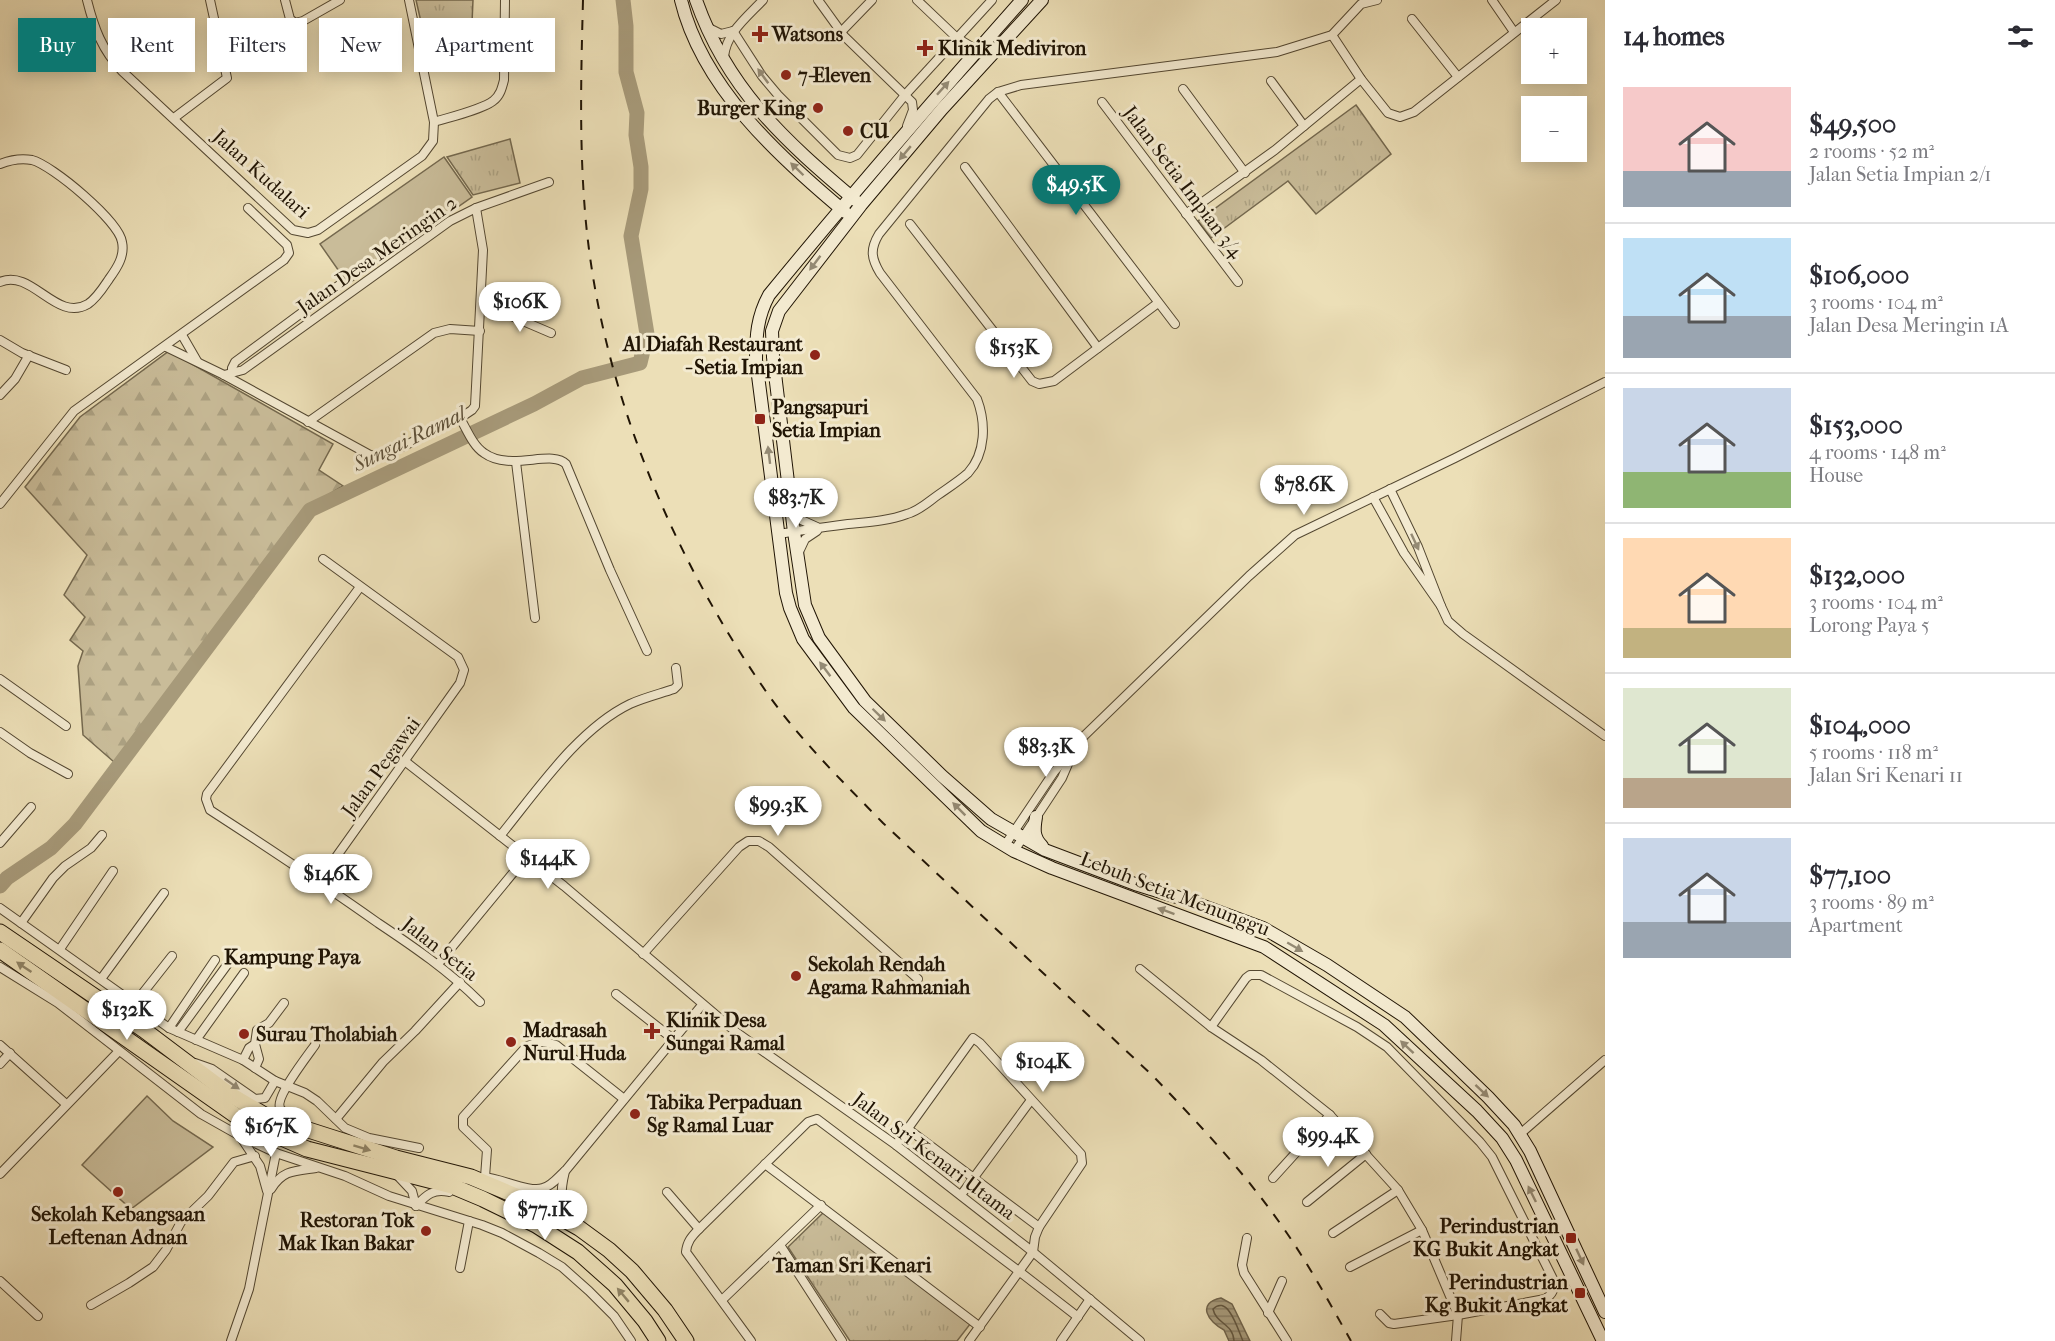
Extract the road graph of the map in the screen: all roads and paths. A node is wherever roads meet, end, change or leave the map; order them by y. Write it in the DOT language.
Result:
graph roads {
  1 [pos="87,0"];
  2 [pos="210,0"];
  3 [pos="285,0"];
  4 [pos="340,0"];
  5 [pos="409,0"];
  6 [pos="505,0"];
  7 [pos="681,0"];
  8 [pos="696,0"];
  9 [pos="763,0"];
  10 [pos="818,0"];
  11 [pos="872,0"];
  12 [pos="917,0"];
  13 [pos="992,0"];
  14 [pos="1022,0"];
  15 [pos="1042,0"];
  16 [pos="1377,0"];
  17 [pos="1492,0"];
  18 [pos="1556,0"];
  19 [pos="1360,2"];
  20 [pos="1412,19"];
  21 [pos="706,27"];
  22 [pos="733,31"];
  23 [pos="841,32"];
  24 [pos="1514,32"];
  25 [pos="1332,35"];
  26 [pos="957,38"];
  27 [pos="977,50"];
  28 [pos="724,61"];
  29 [pos="1458,77"];
  30 [pos="1361,79"];
  31 [pos="1271,81"];
  32 [pos="1183,88"];
  33 [pos="998,92"];
  34 [pos="906,95"];
  35 [pos="1102,102"];
  36 [pos="174,118"];
  37 [pos="434,122"];
  38 [pos="1304,126"];
  39 [pos="900,140"];
  40 [pos="0,164"];
  41 [pos="965,167"];
  42 [pos="1245,173"];
  43 [pos="549,182"];
  44 [pos="850,196"];
  45 [pos="861,205"];
  46 [pos="248,207"];
  47 [pos="476,208"];
  48 [pos="840,208"];
  49 [pos="1186,214"];
  50 [pos="850,217"];
  51 [pos="910,224"];
  52 [pos="0,282"];
  53 [pos="1238,282"];
  54 [pos="342,284"];
  55 [pos="481,303"];
  56 [pos="1158,303"];
  57 [pos="1175,324"];
  58 [pos="480,331"];
  59 [pos="551,333"];
  60 [pos="182,335"];
  61 [pos="0,340"];
  62 [pos="166,346"];
  63 [pos="1098,348"];
  64 [pos="29,355"];
  65 [pos="197,361"];
  66 [pos="66,370"];
  67 [pos="228,373"];
  68 [pos="1605,382"];
  69 [pos="0,394"];
  70 [pos="460,418"];
  71 [pos="308,422"];
  72 [pos="516,462"];
  73 [pos="1390,489"];
  74 [pos="1373,498"];
  75 [pos="0,504"];
  76 [pos="791,509"];
  77 [pos="823,528"];
  78 [pos="794,532"];
  79 [pos="779,534"];
  80 [pos="797,555"];
  81 [pos="323,559"];
  82 [pos="360,587"];
  83 [pos="1441,606"];
  84 [pos="535,618"];
  85 [pos="647,651"];
  86 [pos="676,668"];
  87 [pos="0,679"];
  88 [pos="66,726"];
  89 [pos="0,732"];
  90 [pos="1605,736"];
  91 [pos="1075,749"];
  92 [pos="406,762"];
  93 [pos="68,774"];
  94 [pos="31,807"];
  95 [pos="1036,817"];
  96 [pos="1018,834"];
  97 [pos="102,835"];
  98 [pos="500,836"];
  99 [pos="0,843"];
  100 [pos="1009,848"];
  101 [pos="1046,850"];
  102 [pos="527,856"];
  103 [pos="113,871"];
  104 [pos="319,881"];
  105 [pos="164,893"];
  106 [pos="2,909"];
  107 [pos="18,920"];
  108 [pos="1,926"];
  109 [pos="60,949"];
  110 [pos="0,950"];
  111 [pos="643,954"];
  112 [pos="172,956"];
  113 [pos="215,960"];
  114 [pos="438,964"];
  115 [pos="227,965"];
  116 [pos="0,967"];
  117 [pos="1140,969"];
  118 [pos="244,973"];
  119 [pos="101,979"];
  120 [pos="918,979"];
  121 [pos="460,982"];
  122 [pos="616,994"];
  123 [pos="480,1002"];
  124 [pos="135,1003"];
  125 [pos="284,1003"];
  126 [pos="702,1005"];
  127 [pos="1211,1027"];
  128 [pos="169,1028"];
  129 [pos="178,1032"];
  130 [pos="674,1039"];
  131 [pos="196,1040"];
  132 [pos="255,1044"];
  133 [pos="0,1045"];
  134 [pos="315,1045"];
  135 [pos="118,1051"];
  136 [pos="10,1053"];
  137 [pos="181,1057"];
  138 [pos="243,1060"];
  139 [pos="1605,1060"];
  140 [pos="0,1064"];
  141 [pos="255,1068"];
  142 [pos="275,1081"];
  143 [pos="288,1085"];
  144 [pos="624,1099"];
  145 [pos="1031,1100"];
  146 [pos="66,1104"];
  147 [pos="1330,1115"];
  148 [pos="336,1119"];
  149 [pos="908,1129"];
  150 [pos="1520,1134"];
  151 [pos="240,1136"];
  152 [pos="334,1139"];
  153 [pos="896,1145"];
  154 [pos="419,1148"];
  155 [pos="276,1154"];
  156 [pos="1366,1154"];
  157 [pos="255,1156"];
  158 [pos="765,1164"];
  159 [pos="317,1168"];
  160 [pos="391,1170"];
  161 [pos="566,1170"];
  162 [pos="0,1174"];
  163 [pos="478,1177"];
  164 [pos="974,1178"];
  165 [pos="1273,1178"];
  166 [pos="1398,1191"];
  167 [pos="667,1192"];
  168 [pos="268,1195"];
  169 [pos="961,1195"];
  170 [pos="483,1199"];
  171 [pos="1307,1202"];
  172 [pos="821,1205"];
  173 [pos="416,1206"];
  174 [pos="469,1221"];
  175 [pos="579,1227"];
  176 [pos="1039,1227"];
  177 [pos="699,1229"];
  178 [pos="1422,1230"];
  179 [pos="1333,1233"];
  180 [pos="1550,1233"];
  181 [pos="1247,1238"];
  182 [pos="1535,1240"];
  183 [pos="780,1245"];
  184 [pos="1033,1252"];
  185 [pos="1350,1267"];
  186 [pos="460,1268"];
  187 [pos="1020,1272"];
  188 [pos="0,1281"];
  189 [pos="1282,1281"];
  190 [pos="1090,1299"];
  191 [pos="722,1300"];
  192 [pos="91,1305"];
  193 [pos="1605,1312"];
  194 [pos="1268,1313"];
  195 [pos="1380,1314"];
  196 [pos="1458,1315"];
  197 [pos="38,1316"];
  198 [pos="1078,1317"];
  199 [pos="980,1327"];
  200 [pos="231,1341"];
  201 [pos="632,1341"];
  202 [pos="658,1341"];
  203 [pos="686,1341"];
  204 [pos="751,1341"];
  205 [pos="842,1341"];
  206 [pos="969,1341"];
  207 [pos="1061,1341"];
  208 [pos="1140,1341"];
  209 [pos="1287,1341"];
  210 [pos="1456,1341"];
  211 [pos="1603,1341"];
  1 -- 36 [label="street, Jalan Kudalari"];
  2 -- 36 [label="street"];
  3 -- 4 [label="street"];
  5 -- 37 [label="street"];
  6 -- 37 [label="street"];
  48 -- 7 [label="street, one-way"];
  8 -- 21 [label="street"];
  9 -- 22 [label="street"];
  10 -- 23 [label="street"];
  11 -- 23 [label="street"];
  12 -- 26 [label="street"];
  13 -- 26 [label="street"];
  14 -- 27 [label="street"];
  15 -- 45 [label="street, one-way"];
  16 -- 19 [label="street"];
  17 -- 24 [label="street"];
  18 -- 24 [label="street"];
  19 -- 25 [label="street"];
  20 -- 29 [label="street"];
  21 -- 22 [label="street"];
  21 -- 28 [label="street"];
  22 -- 28 [label="street"];
  34 -- 22 [label="street, one-way"];
  23 -- 34 [label="street"];
  24 -- 29 [label="street"];
  25 -- 30 [label="street"];
  25 -- 33 [label="street"];
  26 -- 27 [label="street"];
  26 -- 34 [label="street"];
  39 -- 27 [label="street, one-way"];
  28 -- 44 [label="street"];
  29 -- 30 [label="street"];
  30 -- 38 [label="street"];
  31 -- 38 [label="street"];
  32 -- 42 [label="street"];
  33 -- 56 [label="street"];
  33 -- 77 [label="street"];
  34 -- 39 [label="street"];
  35 -- 49 [label="street, Jalan Setia Impian 3/4"];
  36 -- 37 [label="street, Jalan Kudalari"];
  38 -- 42 [label="street"];
  39 -- 44 [label="street"];
  40 -- 52 [label="street"];
  41 -- 63 [label="street"];
  42 -- 49 [label="street"];
  43 -- 47 [label="street, Jalan Desa Meringin 2"];
  44 -- 45 [label="street"];
  44 -- 48 [label="street, Lebuh Setia Menunggu"];
  45 -- 50 [label="street"];
  46 -- 60 [label="street"];
  47 -- 55 [label="street"];
  47 -- 67 [label="street, Jalan Desa Meringin 2"];
  48 -- 50 [label="street"];
  79 -- 48 [label="street, Lebuh Setia Menunggu, one-way"];
  49 -- 53 [label="street, Jalan Setia Impian 3/4"];
  50 -- 76 [label="street, one-way"];
  51 -- 63 [label="street"];
  54 -- 67 [label="street, Jalan Desa Meringin 2"];
  55 -- 58 [label="street"];
  55 -- 59 [label="street"];
  56 -- 57 [label="street"];
  56 -- 63 [label="street"];
  58 -- 70 [label="street"];
  58 -- 71 [label="street"];
  60 -- 62 [label="street"];
  60 -- 65 [label="street"];
  61 -- 64 [label="street"];
  62 -- 65 [label="street"];
  62 -- 75 [label="street"];
  64 -- 66 [label="street"];
  64 -- 69 [label="street"];
  65 -- 67 [label="street"];
  67 -- 71 [label="street"];
  68 -- 73 [label="street"];
  70 -- 71 [label="street"];
  70 -- 72 [label="street"];
  72 -- 84 [label="street"];
  72 -- 85 [label="street"];
  73 -- 74 [label="street"];
  73 -- 83 [label="street, one-way"];
  74 -- 83 [label="street"];
  74 -- 91 [label="street"];
  76 -- 77 [label="street"];
  76 -- 78 [label="street"];
  77 -- 78 [label="street"];
  77 -- 80 [label="street"];
  78 -- 79 [label="street"];
  78 -- 80 [label="street"];
  100 -- 79 [label="street, Lebuh Setia Menunggu, one-way"];
  80 -- 96 [label="street, one-way"];
  81 -- 82 [label="street"];
  82 -- 92 [label="street, Jalan Pegawai"];
  82 -- 104 [label="street, Jalan Setia"];
  83 -- 90 [label="street"];
  86 -- 98 [label="street"];
  87 -- 88 [label="street"];
  89 -- 93 [label="street"];
  91 -- 95 [label="street"];
  91 -- 96 [label="street"];
  92 -- 98 [label="street, Jalan Sri Kenari Utama"];
  92 -- 104 [label="street, Jalan Pegawai"];
  94 -- 99 [label="street"];
  95 -- 96 [label="street"];
  95 -- 101 [label="street"];
  96 -- 100 [label="street"];
  96 -- 101 [label="street, Lebuh Setia Menunggu"];
  97 -- 107 [label="street"];
  98 -- 102 [label="street, Jalan Sri Kenari Utama"];
  180 -- 100 [label="street, Lebuh Setia Menunggu, one-way"];
  101 -- 150 [label="street, Lebuh Setia Menunggu, one-way"];
  102 -- 111 [label="street, Jalan Sri Kenari Utama"];
  102 -- 114 [label="street"];
  103 -- 109 [label="street"];
  104 -- 114 [label="street, Jalan Setia"];
  105 -- 119 [label="street"];
  106 -- 107 [label="street"];
  106 -- 108 [label="street"];
  107 -- 108 [label="street"];
  107 -- 109 [label="street"];
  108 -- 137 [label="highway"];
  109 -- 119 [label="street"];
  160 -- 110 [label="highway, one-way"];
  111 -- 120 [label="street"];
  111 -- 126 [label="street, Jalan Sri Kenari Utama"];
  112 -- 124 [label="street"];
  113 -- 128 [label="street"];
  114 -- 121 [label="street, Jalan Setia"];
  115 -- 129 [label="street"];
  116 -- 135 [label="street"];
  117 -- 127 [label="street"];
  118 -- 131 [label="street"];
  119 -- 124 [label="street"];
  121 -- 123 [label="street, Jalan Setia"];
  121 -- 148 [label="street"];
  122 -- 130 [label="street"];
  124 -- 128 [label="street"];
  125 -- 132 [label="street"];
  126 -- 130 [label="street"];
  126 -- 153 [label="street, Jalan Sri Kenari Utama"];
  127 -- 147 [label="street"];
  127 -- 182 [label="street"];
  128 -- 129 [label="street"];
  129 -- 131 [label="street"];
  130 -- 144 [label="street"];
  131 -- 138 [label="street"];
  132 -- 138 [label="street"];
  132 -- 141 [label="street"];
  133 -- 136 [label="street"];
  134 -- 143 [label="street"];
  135 -- 146 [label="street"];
  135 -- 151 [label="street"];
  136 -- 140 [label="street"];
  136 -- 146 [label="street"];
  137 -- 142 [label="street, one-way"];
  137 -- 152 [label="highway"];
  138 -- 141 [label="street"];
  139 -- 150 [label="street"];
  141 -- 142 [label="street"];
  142 -- 143 [label="street"];
  143 -- 148 [label="street"];
  143 -- 152 [label="street"];
  144 -- 161 [label="street"];
  144 -- 163 [label="street"];
  145 -- 149 [label="street"];
  145 -- 164 [label="street"];
  145 -- 176 [label="street"];
  146 -- 162 [label="street"];
  147 -- 156 [label="street"];
  147 -- 165 [label="street"];
  148 -- 154 [label="street"];
  149 -- 153 [label="street"];
  149 -- 164 [label="street"];
  150 -- 193 [label="street, Lebuh Setia Menunggu, one-way"];
  151 -- 155 [label="street"];
  151 -- 157 [label="street"];
  152 -- 163 [label="highway, one-way"];
  153 -- 169 [label="street, Jalan Sri Kenari Utama"];
  155 -- 159 [label="street"];
  155 -- 168 [label="street"];
  156 -- 166 [label="street"];
  156 -- 171 [label="street"];
  157 -- 168 [label="street"];
  157 -- 192 [label="street"];
  158 -- 172 [label="street"];
  158 -- 177 [label="street"];
  158 -- 187 [label="street"];
  159 -- 168 [label="street"];
  159 -- 173 [label="street"];
  160 -- 170 [label="highway"];
  160 -- 173 [label="street"];
  161 -- 163 [label="street"];
  161 -- 175 [label="street"];
  163 -- 175 [label="highway"];
  164 -- 169 [label="street"];
  164 -- 176 [label="street"];
  166 -- 178 [label="street"];
  166 -- 179 [label="street"];
  167 -- 177 [label="street"];
  168 -- 200 [label="street"];
  169 -- 184 [label="street, Jalan Sri Kenari Utama"];
  170 -- 173 [label="street"];
  202 -- 170 [label="highway, one-way"];
  172 -- 183 [label="street"];
  172 -- 199 [label="street"];
  173 -- 174 [label="street"];
  174 -- 186 [label="street"];
  174 -- 201 [label="street"];
  175 -- 203 [label="highway"];
  176 -- 184 [label="street"];
  177 -- 191 [label="street"];
  178 -- 185 [label="street"];
  178 -- 196 [label="street"];
  180 -- 182 [label="street"];
  180 -- 211 [label="street, Lebuh Setia Menunggu"];
  181 -- 194 [label="street"];
  182 -- 196 [label="street"];
  183 -- 191 [label="street"];
  183 -- 205 [label="street"];
  184 -- 187 [label="street"];
  184 -- 190 [label="street, Jalan Sri Kenari Utama"];
  187 -- 198 [label="street"];
  187 -- 199 [label="street"];
  188 -- 197 [label="street"];
  189 -- 194 [label="street"];
  190 -- 198 [label="street"];
  190 -- 208 [label="street, Jalan Sri Kenari Utama"];
  191 -- 204 [label="street"];
  194 -- 209 [label="street"];
  195 -- 196 [label="street"];
  196 -- 210 [label="street"];
  198 -- 207 [label="street"];
  199 -- 206 [label="street"];
}
